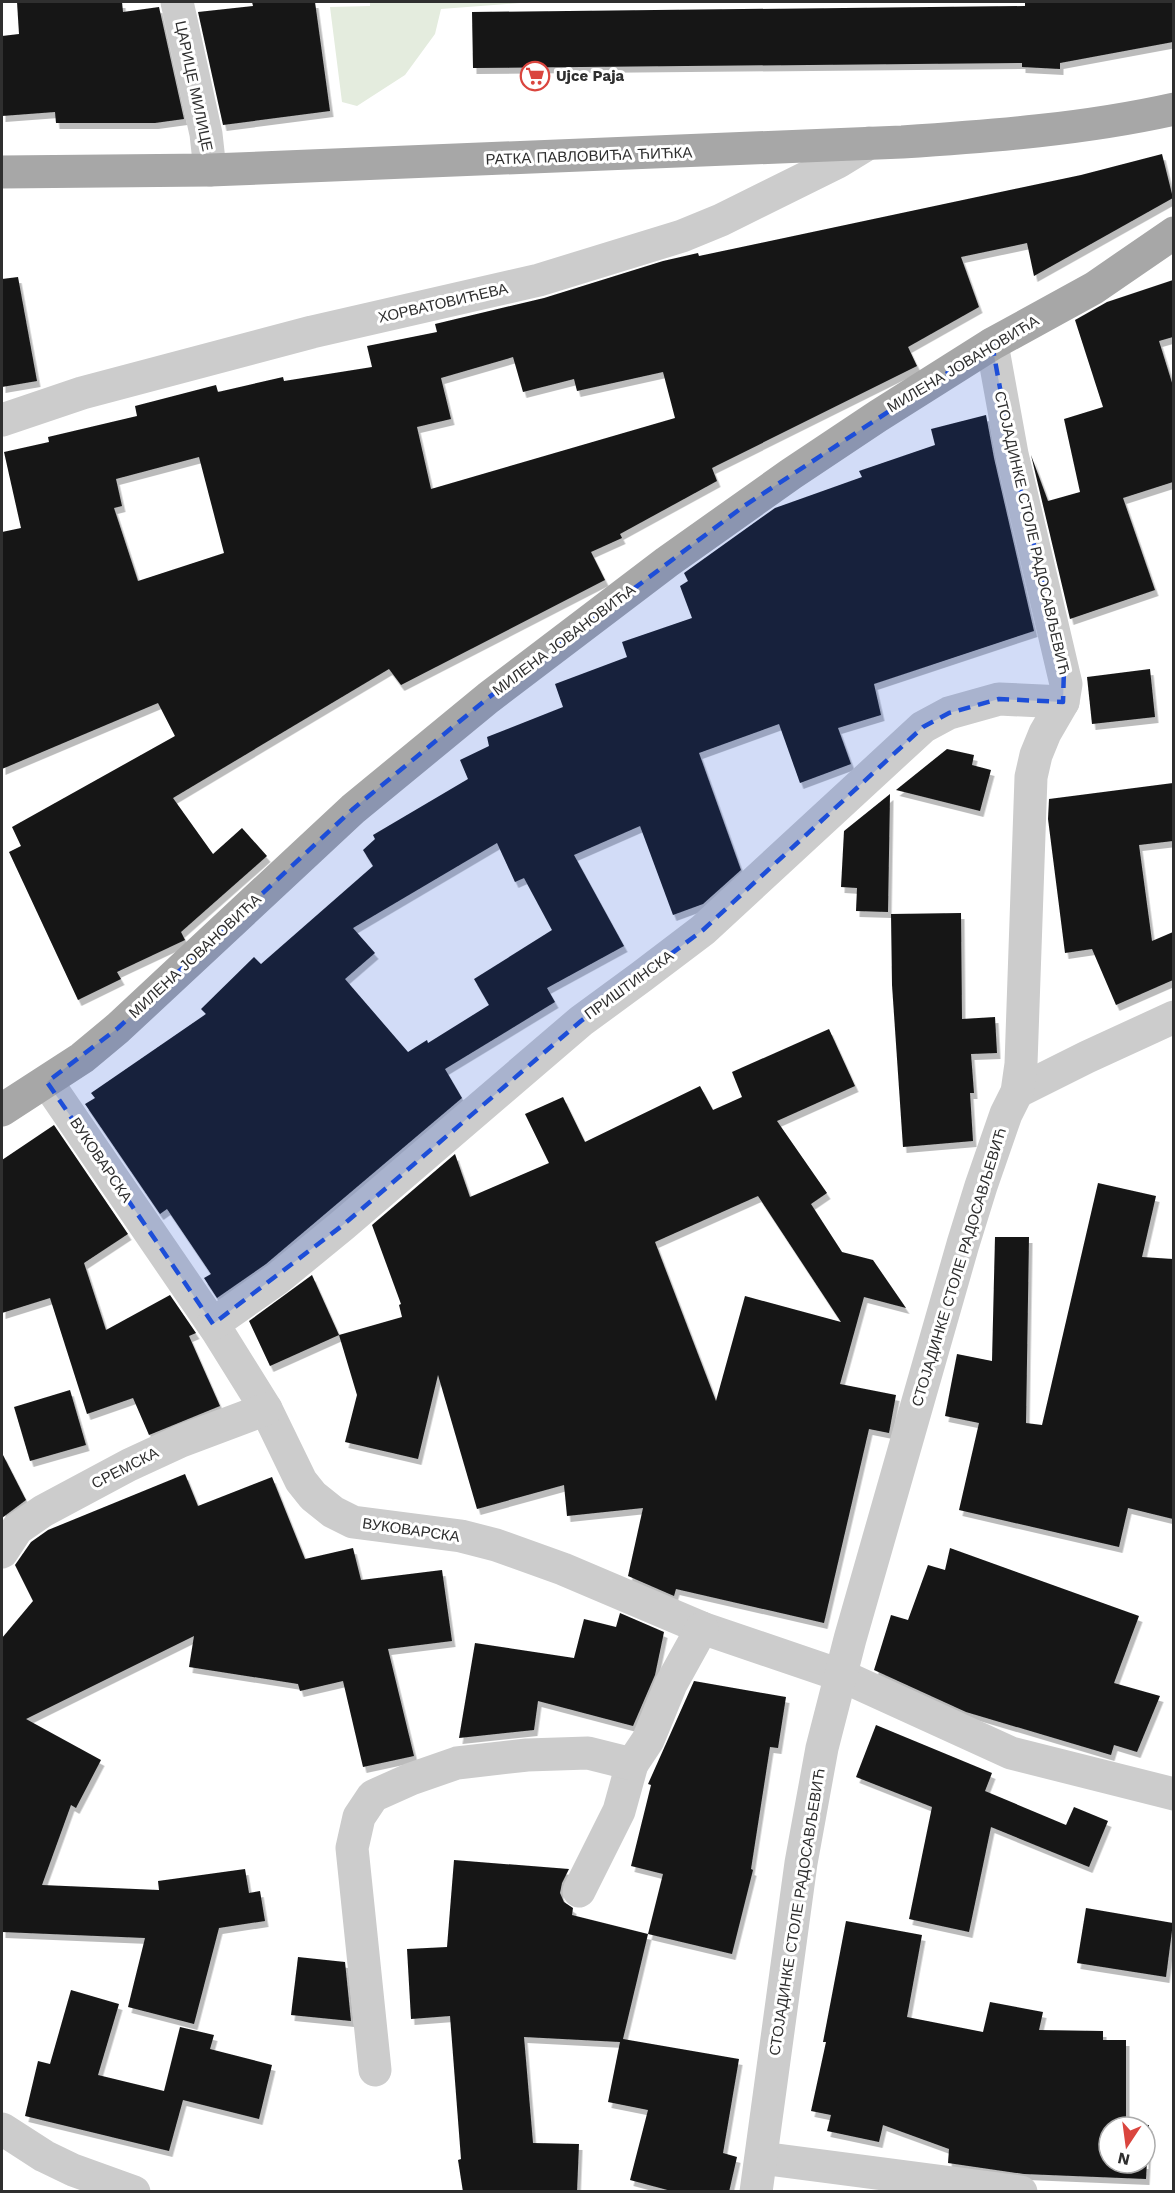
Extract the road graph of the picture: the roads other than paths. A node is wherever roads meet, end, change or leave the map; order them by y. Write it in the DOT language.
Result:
graph roads {
  1 [pos="177,2"];
  2 [pos="1173,110"];
  3 [pos="869,143"];
  4 [pos="210,170"];
  5 [pos="2,172"];
  6 [pos="1173,233"];
  7 [pos="992,344"];
  8 [pos="2,420"];
  9 [pos="1063,702"];
  10 [pos="1173,1017"];
  11 [pos="47,1082"];
  12 [pos="1017,1092"];
  13 [pos="4,1103"];
  14 [pos="213,1324"];
  15 [pos="266,1409"];
  16 [pos="2,1552"];
  17 [pos="702,1628"];
  18 [pos="840,1676"];
  19 [pos="632,1764"];
  20 [pos="1173,1794"];
  21 [pos="579,1891"];
  22 [pos="375,2070"];
  23 [pos="2,2129"];
  24 [pos="762,2158"];
  25 [pos="134,2192"];
  26 [pos="756,2192"];
  27 [pos="1021,2192"];
  1 -- 4 [label="street, ЦАРИЦЕ МИЛИЦЕ"];
  2 -- 3 [label="main road, РАТКА ПАВЛОВИЋА ЋИЋКА"];
  3 -- 4 [label="main road, РАТКА ПАВЛОВИЋА ЋИЋКА"];
  3 -- 8 [label="street, ХОРВАТОВИЋЕВА"];
  4 -- 5 [label="main road, РАТКА ПАВЛОВИЋА ЋИЋКА"];
  6 -- 7 [label="main road, МИЛЕНА ЈОВАНОВИЋА"];
  7 -- 9 [label="street, СТОЈАДИНКЕ СТОЛЕ РАДОСАВЉЕВИЋ"];
  7 -- 11 [label="main road, МИЛЕНА ЈОВАНОВИЋА"];
  9 -- 12 [label="street, СТОЈАДИНКЕ СТОЛЕ РАДОСАВЉЕВИЋ"];
  9 -- 14 [label="street, ПРИШТИНСКА"];
  10 -- 12 [label="street"];
  11 -- 13 [label="main road, МИЛЕНА ЈОВАНОВИЋА"];
  11 -- 14 [label="street, ВУКОВАРСКА"];
  12 -- 18 [label="street, СТОЈАДИНКЕ СТОЛЕ РАДОСАВЉЕВИЋ"];
  14 -- 15 [label="street, ВУКОВАРСКА"];
  15 -- 16 [label="street, СРЕМСКА"];
  15 -- 17 [label="street, ВУКОВАРСКА"];
  17 -- 18 [label="street, ВУКОВАРСКА"];
  17 -- 19 [label="street"];
  18 -- 20 [label="street, ВУКОВАРСКА"];
  18 -- 24 [label="street, СТОЈАДИНКЕ СТОЛЕ РАДОСАВЉЕВИЋ"];
  19 -- 21 [label="street"];
  19 -- 22 [label="street"];
  23 -- 25 [label="street"];
  24 -- 26 [label="street, СТОЈАДИНКЕ СТОЛЕ РАДОСАВЉЕВИЋ"];
  24 -- 27 [label="street"];
}
